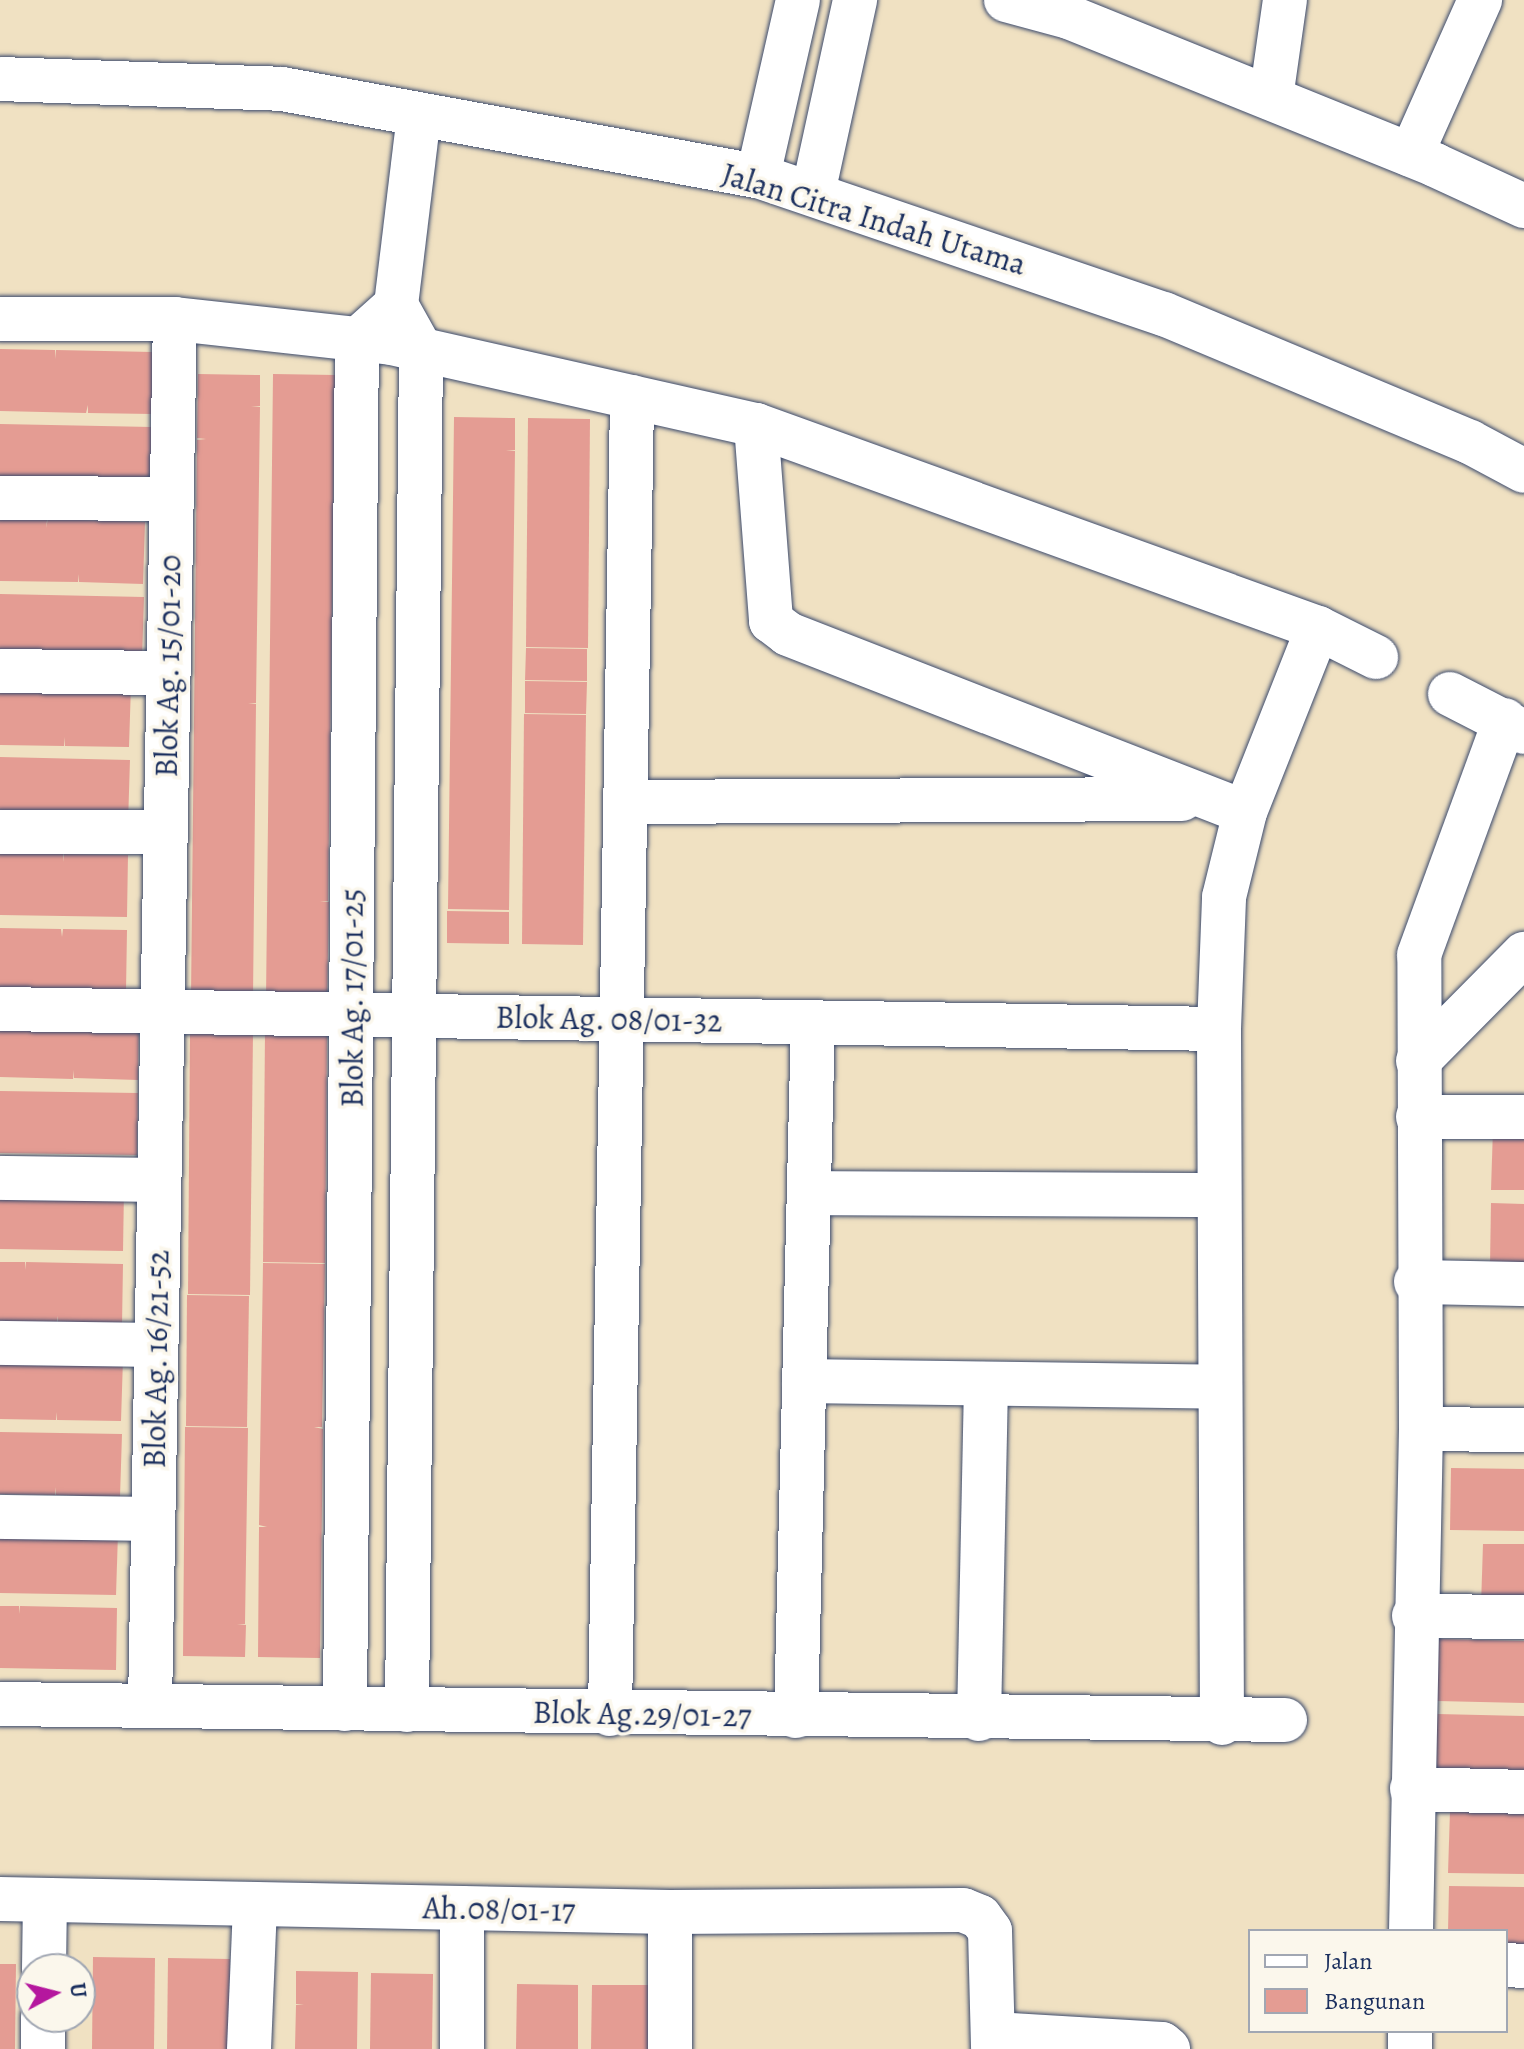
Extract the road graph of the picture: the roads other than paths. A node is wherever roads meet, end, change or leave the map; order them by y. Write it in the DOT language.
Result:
graph roads {
  1 [pos="798,0"];
  2 [pos="855,0"];
  3 [pos="1006,0"];
  4 [pos="1285,0"];
  5 [pos="1480,0"];
  6 [pos="1071,8"];
  7 [pos="0,79"];
  8 [pos="1271,98"];
  9 [pos="419,114"];
  10 [pos="1411,155"];
  11 [pos="758,176"];
  12 [pos="813,193"];
  13 [pos="1524,206"];
  14 [pos="396,305"];
  15 [pos="0,319"];
  16 [pos="175,319"];
  17 [pos="357,340"];
  18 [pos="421,350"];
  19 [pos="632,397"];
  20 [pos="756,425"];
  21 [pos="1524,471"];
  22 [pos="0,498"];
  23 [pos="171,499"];
  24 [pos="1318,628"];
  25 [pos="1376,657"];
  26 [pos="0,671"];
  27 [pos="168,673"];
  28 [pos="1450,694"];
  29 [pos="1514,726"];
  30 [pos="1204,799"];
  31 [pos="625,802"];
  32 [pos="1245,812"];
  33 [pos="0,832"];
  34 [pos="165,832"];
  35 [pos="1524,954"];
  36 [pos="0,1009"];
  37 [pos="162,1012"];
  38 [pos="352,1015"];
  39 [pos="414,1016"];
  40 [pos="622,1020"];
  41 [pos="813,1022"];
  42 [pos="1219,1029"];
  43 [pos="1418,1061"];
  44 [pos="1418,1117"];
  45 [pos="1524,1117"];
  46 [pos="0,1178"];
  47 [pos="159,1180"];
  48 [pos="809,1193"];
  49 [pos="1219,1195"];
  50 [pos="1416,1282"];
  51 [pos="1524,1284"];
  52 [pos="0,1343"];
  53 [pos="156,1345"];
  54 [pos="804,1381"];
  55 [pos="986,1384"];
  56 [pos="1220,1387"];
  57 [pos="1421,1429"];
  58 [pos="1524,1430"];
  59 [pos="0,1517"];
  60 [pos="153,1519"];
  61 [pos="1414,1616"];
  62 [pos="1524,1617"];
  63 [pos="0,1704"];
  64 [pos="150,1706"];
  65 [pos="345,1709"];
  66 [pos="407,1710"];
  67 [pos="610,1714"];
  68 [pos="796,1716"];
  69 [pos="979,1719"];
  70 [pos="1285,1720"];
  71 [pos="1222,1723"];
  72 [pos="1412,1789"];
  73 [pos="1524,1792"];
  74 [pos="0,1899"];
  75 [pos="45,1900"];
  76 [pos="255,1904"];
  77 [pos="462,1908"];
  78 [pos="670,1912"];
  79 [pos="1411,1929"];
  80 [pos="44,1953"];
  81 [pos="994,2042"];
  82 [pos="249,2049"];
  83 [pos="462,2049"];
  84 [pos="670,2049"];
  85 [pos="1168,2049"];
  1 -- 11 [label="street"];
  2 -- 12 [label="street"];
  3 -- 6 [label="street"];
  4 -- 8 [label="street"];
  5 -- 10 [label="street"];
  6 -- 8 [label="street"];
  7 -- 9 [label="street, Jalan Citra Indah Utama"];
  8 -- 10 [label="street"];
  9 -- 11 [label="street, Jalan Citra Indah Utama"];
  9 -- 14 [label="street"];
  10 -- 13 [label="street"];
  11 -- 12 [label="street, Jalan Citra Indah Utama"];
  12 -- 21 [label="street, Jalan Citra Indah Utama"];
  14 -- 17 [label="street"];
  14 -- 18 [label="street, Blok Ag. 17/01-25"];
  15 -- 16 [label="street"];
  16 -- 17 [label="street"];
  16 -- 23 [label="street, Blok Ag. 15/01-20"];
  17 -- 18 [label="street"];
  17 -- 38 [label="street, Blok Ag. 17/01-25"];
  18 -- 19 [label="street"];
  18 -- 39 [label="street, Blok Ag. 17/01-25"];
  19 -- 20 [label="street"];
  19 -- 31 [label="street"];
  20 -- 24 [label="street"];
  20 -- 30 [label="street"];
  22 -- 23 [label="street"];
  23 -- 27 [label="street, Blok Ag. 15/01-20"];
  24 -- 25 [label="street"];
  24 -- 32 [label="street"];
  26 -- 27 [label="street"];
  27 -- 34 [label="street, Blok Ag. 15/01-20"];
  28 -- 29 [label="street"];
  29 -- 43 [label="street"];
  30 -- 31 [label="street"];
  30 -- 32 [label="street"];
  31 -- 40 [label="street"];
  32 -- 42 [label="street"];
  33 -- 34 [label="street"];
  34 -- 37 [label="street, Blok Ag. 15/01-20"];
  35 -- 43 [label="street"];
  36 -- 37 [label="street, Blok Ag. 08/01-32"];
  37 -- 38 [label="street, Blok Ag. 08/01-32"];
  37 -- 47 [label="street, Blok Ag. 16/21-52"];
  38 -- 39 [label="street, Blok Ag. 08/01-32"];
  38 -- 65 [label="street, Blok Ag. 17/01-25"];
  39 -- 40 [label="street, Blok Ag. 08/01-32"];
  39 -- 66 [label="street, Blok Ag. 17/01-25"];
  40 -- 41 [label="street, Blok Ag. 08/01-32"];
  40 -- 67 [label="street"];
  41 -- 42 [label="street, Blok Ag. 08/01-32"];
  41 -- 48 [label="street"];
  42 -- 49 [label="street"];
  43 -- 44 [label="street"];
  44 -- 45 [label="street"];
  44 -- 50 [label="street"];
  46 -- 47 [label="street"];
  47 -- 53 [label="street, Blok Ag. 16/21-52"];
  48 -- 49 [label="street"];
  48 -- 54 [label="street"];
  49 -- 56 [label="street"];
  50 -- 51 [label="street"];
  50 -- 57 [label="street"];
  52 -- 53 [label="street"];
  53 -- 60 [label="street, Blok Ag. 16/21-52"];
  54 -- 55 [label="street"];
  54 -- 68 [label="street"];
  55 -- 56 [label="street"];
  55 -- 69 [label="street"];
  56 -- 71 [label="street"];
  57 -- 58 [label="street"];
  57 -- 61 [label="street"];
  59 -- 60 [label="street"];
  60 -- 64 [label="street, Blok Ag. 16/21-52"];
  61 -- 62 [label="street"];
  61 -- 72 [label="street"];
  63 -- 64 [label="street, Blok Ag.29/01-27"];
  64 -- 65 [label="street, Blok Ag.29/01-27"];
  65 -- 66 [label="street, Blok Ag.29/01-27"];
  66 -- 67 [label="street, Blok Ag.29/01-27"];
  67 -- 68 [label="street, Blok Ag.29/01-27"];
  68 -- 69 [label="street, Blok Ag.29/01-27"];
  69 -- 71 [label="street, Blok Ag.29/01-27"];
  70 -- 71 [label="street, Blok Ag.29/01-27"];
  72 -- 73 [label="street"];
  72 -- 79 [label="street"];
  74 -- 75 [label="street, Ah.08/01-17"];
  75 -- 76 [label="street, Ah.08/01-17"];
  75 -- 80 [label="street"];
  76 -- 77 [label="street, Ah.08/01-17"];
  76 -- 82 [label="street"];
  77 -- 78 [label="street, Ah.08/01-17"];
  77 -- 83 [label="street"];
  78 -- 81 [label="street, Ah.08/01-17"];
  78 -- 84 [label="street"];
  81 -- 85 [label="street"];
}
